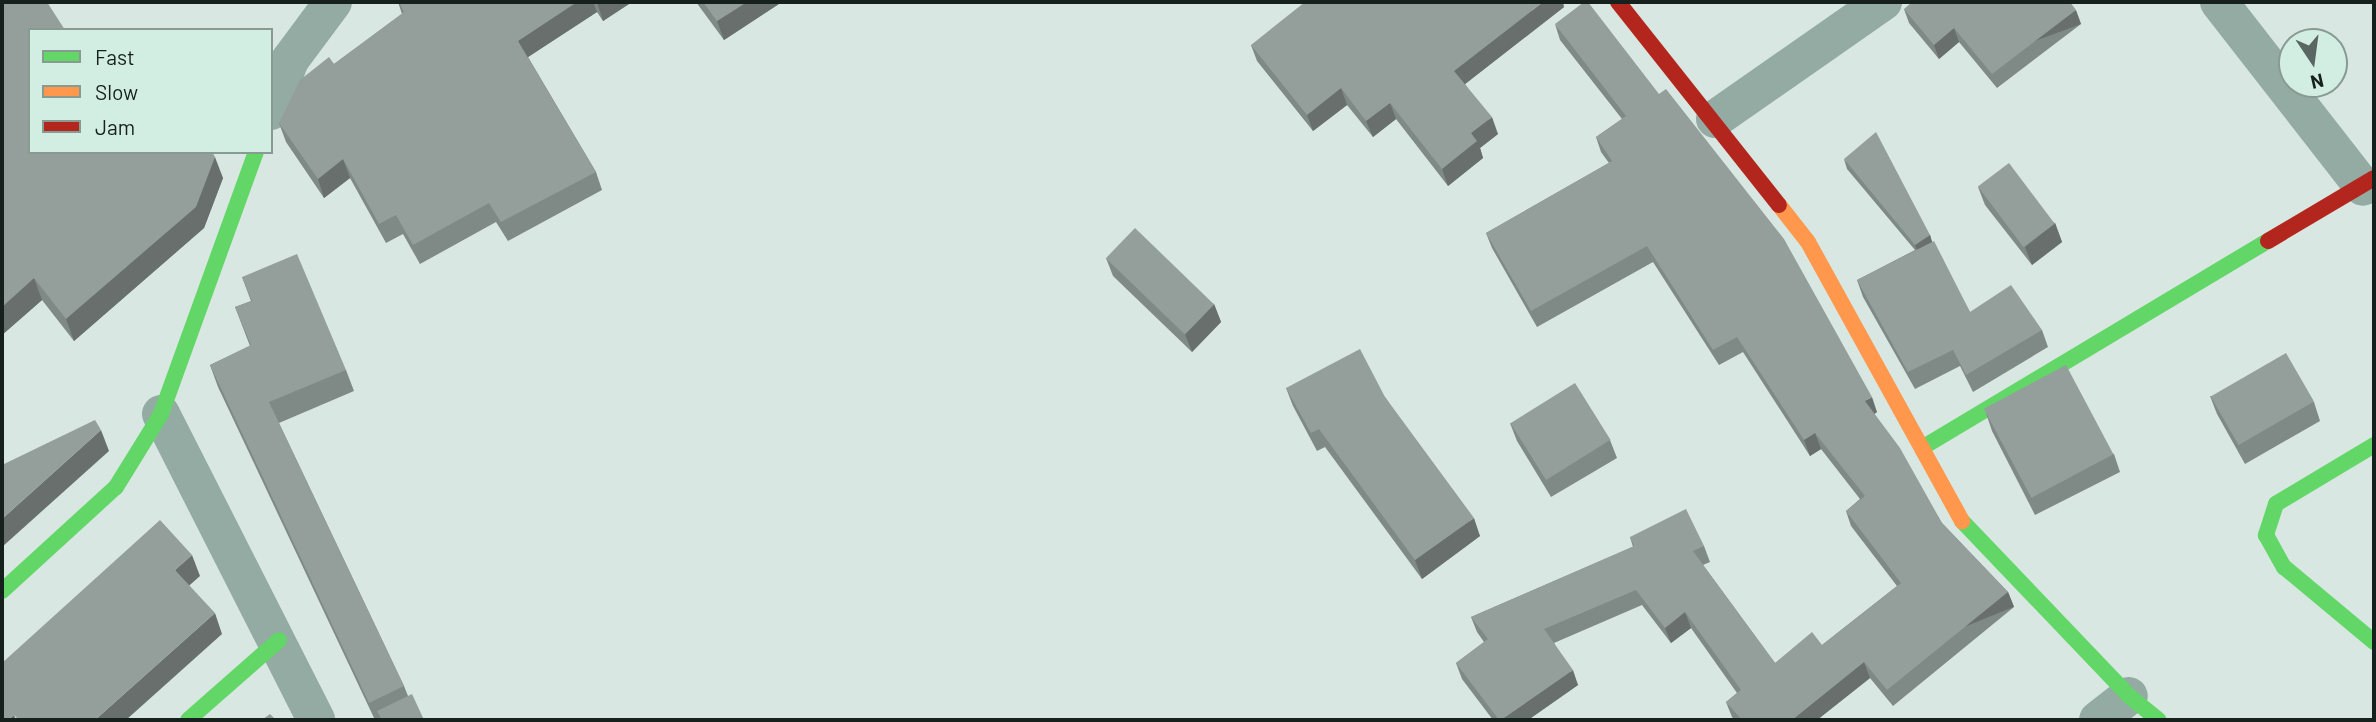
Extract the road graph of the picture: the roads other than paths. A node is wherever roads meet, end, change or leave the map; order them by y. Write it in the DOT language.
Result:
graph roads {
  1 [pos="333,2"];
  2 [pos="1618,2"];
  3 [pos="1883,2"];
  4 [pos="2219,2"];
  5 [pos="273,106"];
  6 [pos="1715,119"];
  7 [pos="255,154"];
  8 [pos="2368,182"];
  9 [pos="161,414"];
  10 [pos="2374,445"];
  11 [pos="1925,446"];
  12 [pos="2,591"];
  13 [pos="279,640"];
  14 [pos="2374,642"];
  15 [pos="2129,696"];
  16 [pos="188,720"];
  17 [pos="316,720"];
  18 [pos="2098,720"];
  19 [pos="2160,720"];
  1 -- 5 [label="street"];
  2 -- 6 [label="street"];
  3 -- 6 [label="street"];
  4 -- 8 [label="street"];
  6 -- 11 [label="street"];
  7 -- 9 [label="street"];
  8 -- 11 [label="street"];
  9 -- 12 [label="street"];
  9 -- 13 [label="street"];
  10 -- 14 [label="street"];
  11 -- 15 [label="street"];
  13 -- 16 [label="street"];
  13 -- 17 [label="street"];
  15 -- 18 [label="street"];
  15 -- 19 [label="street"];
}
